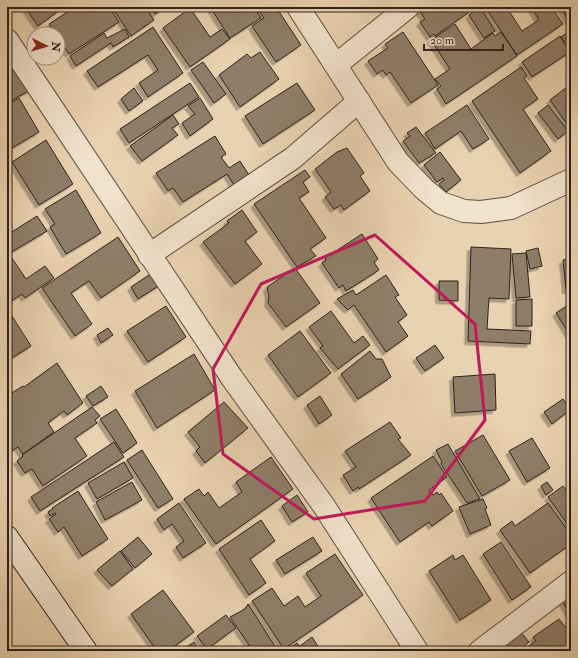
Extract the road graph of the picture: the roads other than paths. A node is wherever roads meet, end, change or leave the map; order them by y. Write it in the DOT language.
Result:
graph roads {
  1 [pos="298,7"];
  2 [pos="408,7"];
  3 [pos="7,40"];
  4 [pos="336,65"];
  5 [pos="359,101"];
  6 [pos="571,180"];
  7 [pos="149,255"];
  8 [pos="7,537"];
  9 [pos="571,582"];
  10 [pos="81,649"];
  11 [pos="417,651"];
  12 [pos="480,651"];
  1 -- 4 [label="street"];
  2 -- 4 [label="street"];
  3 -- 7 [label="street"];
  4 -- 5 [label="street"];
  5 -- 6 [label="street"];
  5 -- 7 [label="street"];
  7 -- 11 [label="street"];
  8 -- 10 [label="street"];
  9 -- 12 [label="street"];
}
